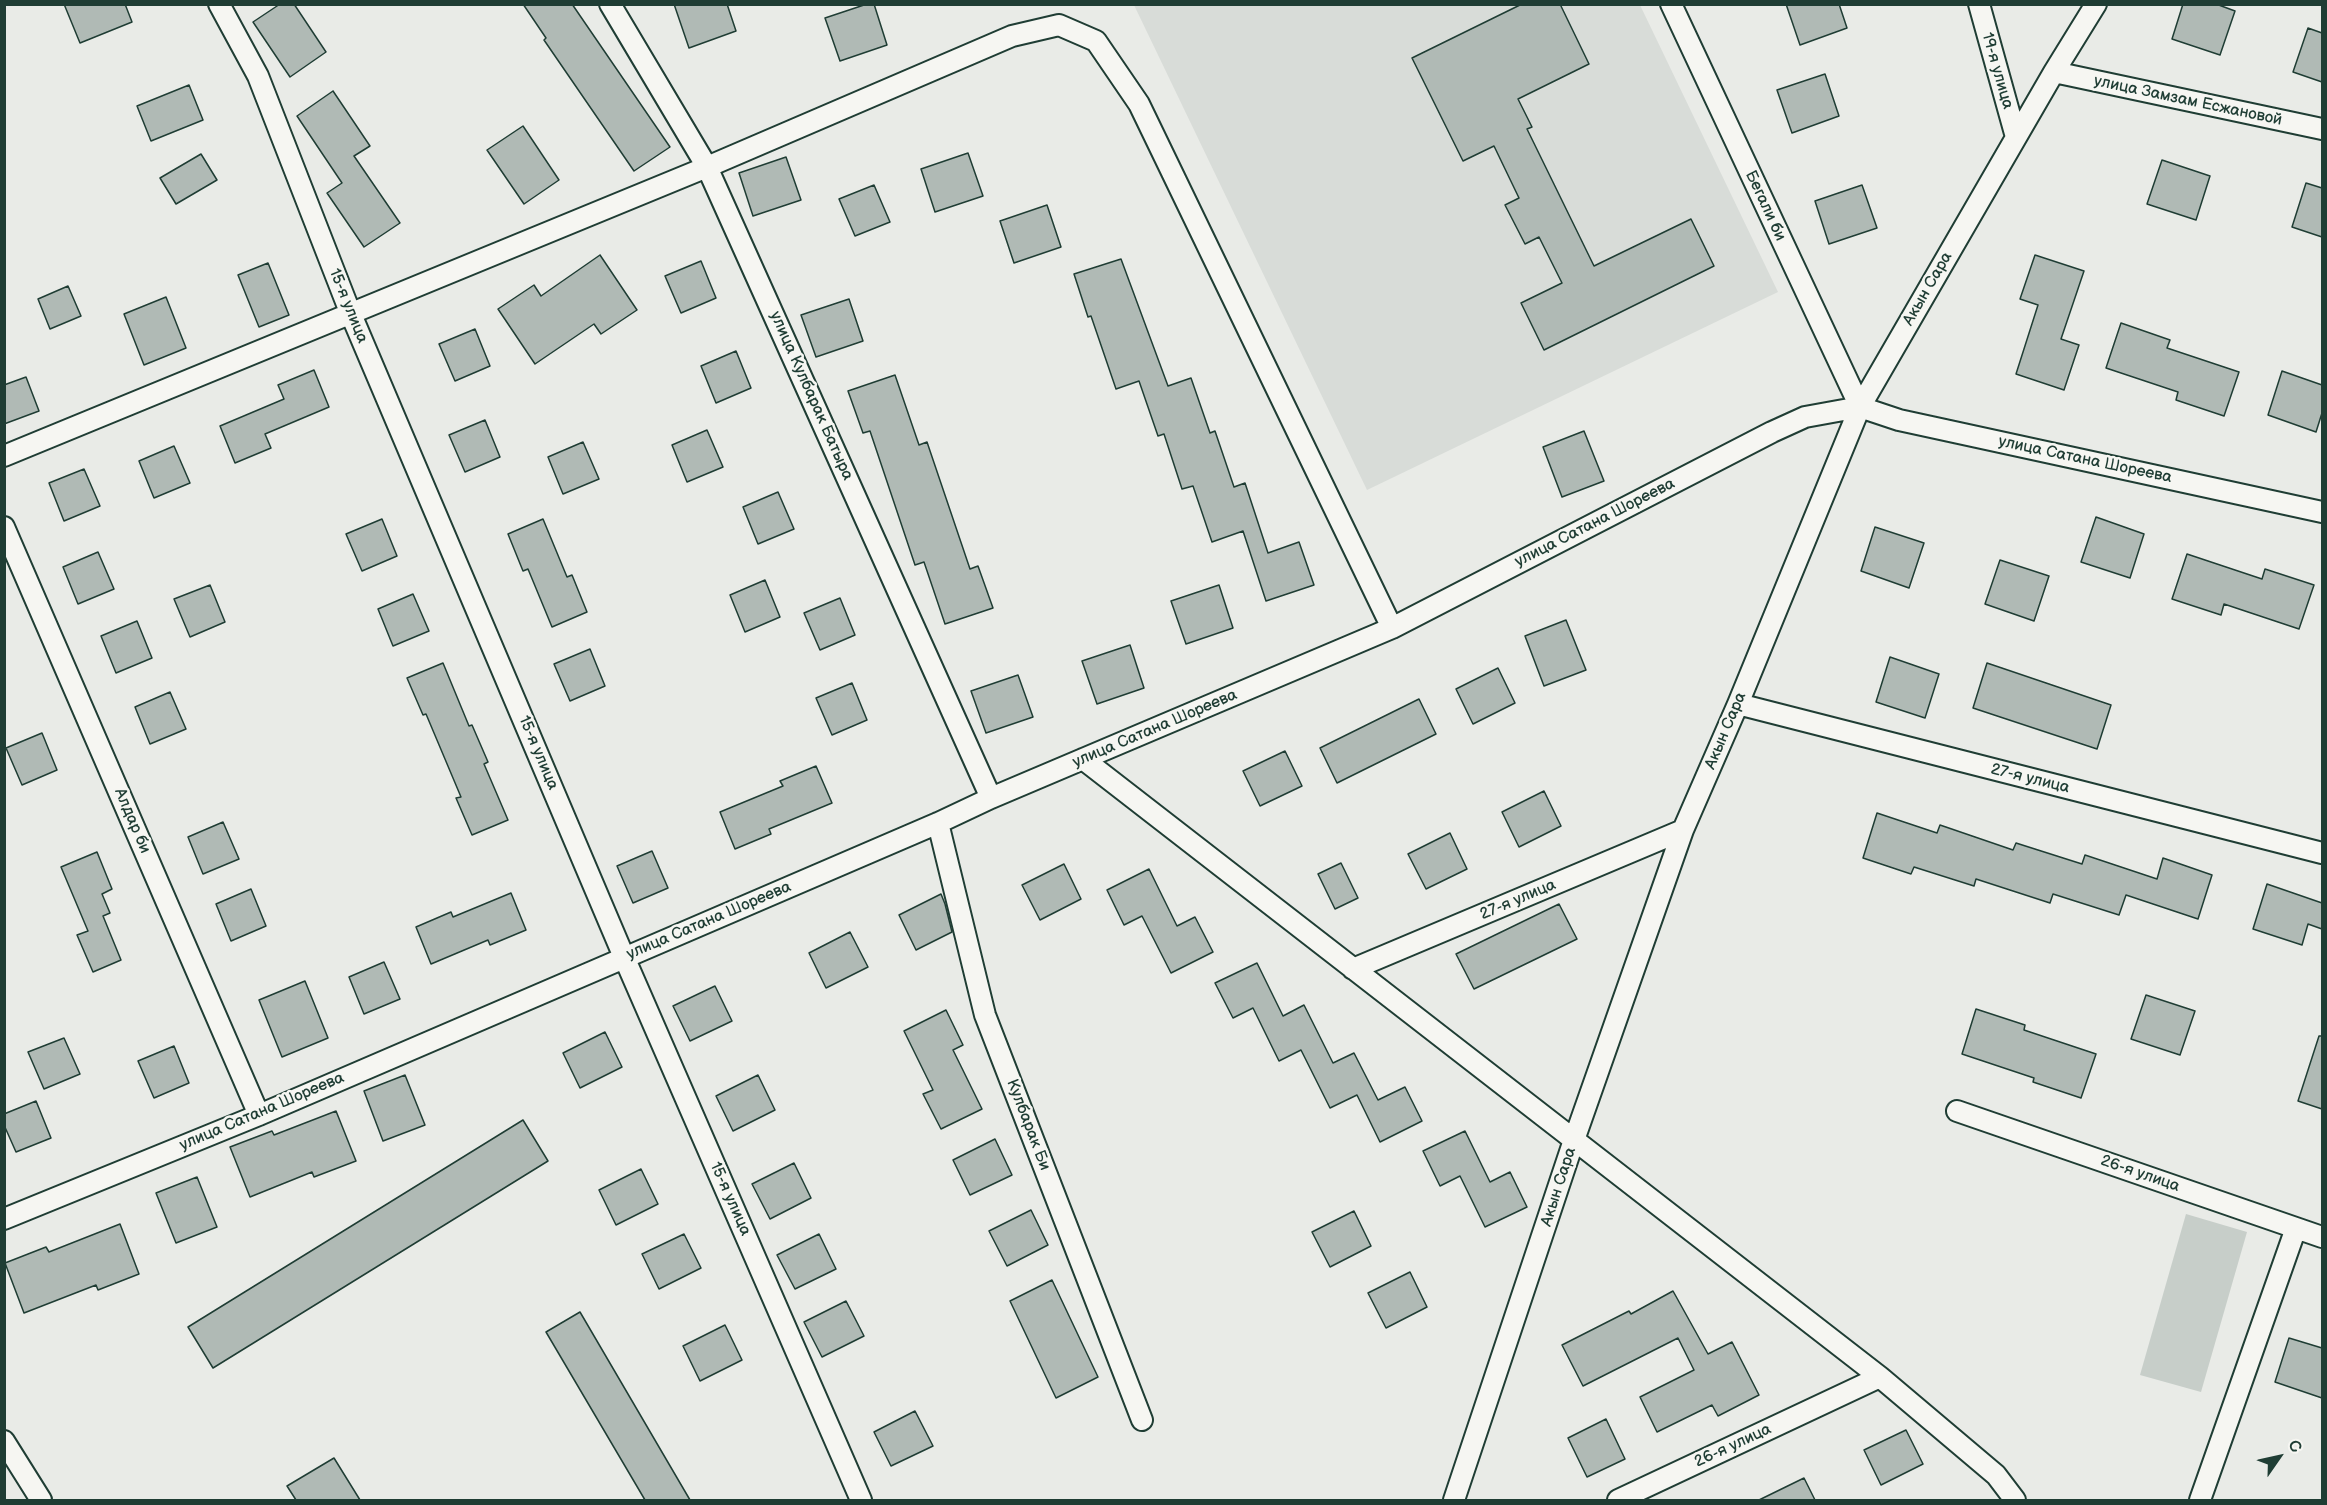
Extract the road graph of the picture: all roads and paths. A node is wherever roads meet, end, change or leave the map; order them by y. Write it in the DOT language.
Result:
graph roads {
  1 [pos="219,4"];
  2 [pos="610,4"];
  3 [pos="1671,4"];
  4 [pos="1979,4"];
  5 [pos="2096,4"];
  6 [pos="2054,72"];
  7 [pos="2322,129"];
  8 [pos="2016,137"];
  9 [pos="707,167"];
  10 [pos="350,312"];
  11 [pos="1860,407"];
  12 [pos="4,456"];
  13 [pos="2322,512"];
  14 [pos="4,527"];
  15 [pos="1392,628"];
  16 [pos="1738,704"];
  17 [pos="1083,759"];
  18 [pos="992,798"];
  19 [pos="938,823"];
  20 [pos="1683,830"];
  21 [pos="2322,853"];
  22 [pos="624,957"];
  23 [pos="1353,969"];
  24 [pos="1957,1111"];
  25 [pos="259,1114"];
  26 [pos="1574,1140"];
  27 [pos="4,1219"];
  28 [pos="2296,1228"];
  29 [pos="2322,1237"];
  30 [pos="1880,1377"];
  31 [pos="1142,1420"];
  32 [pos="4,1441"];
  33 [pos="41,1500"];
  34 [pos="861,1500"];
  35 [pos="1454,1500"];
  36 [pos="1618,1500"];
  37 [pos="2015,1500"];
  38 [pos="2200,1500"];
  1 -- 10 [label="street, 15-я улица"];
  2 -- 9 [label="street, улица Кулбарак Батыра"];
  3 -- 11 [label="street, Бегали би"];
  4 -- 8 [label="street, 19-я улица"];
  5 -- 6 [label="street, Акын Сара"];
  6 -- 7 [label="street, улица Замзам Есжановой"];
  6 -- 8 [label="street, Акын Сара"];
  8 -- 11 [label="street, Акын Сара"];
  9 -- 10 [label="street"];
  9 -- 15 [label="street"];
  9 -- 18 [label="street, улица Кулбарак Батыра"];
  10 -- 12 [label="street"];
  10 -- 22 [label="street, 15-я улица"];
  11 -- 13 [label="street, улица Сатана Шореева"];
  11 -- 15 [label="street, улица Сатана Шореева"];
  11 -- 16 [label="street, Акын Сара"];
  14 -- 25 [label="street, Алдар би"];
  15 -- 17 [label="street, улица Сатана Шореева"];
  16 -- 20 [label="street, Акын Сара"];
  16 -- 21 [label="street, 27-я улица"];
  17 -- 18 [label="street, улица Сатана Шореева"];
  17 -- 23 [label="street"];
  18 -- 19 [label="street, улица Сатана Шореева"];
  19 -- 22 [label="street, улица Сатана Шореева"];
  19 -- 31 [label="street, Кулбарак Би"];
  20 -- 23 [label="street, 27-я улица"];
  20 -- 26 [label="street, Акын Сара"];
  22 -- 25 [label="street, улица Сатана Шореева"];
  22 -- 34 [label="street, 15-я улица"];
  23 -- 26 [label="street"];
  24 -- 28 [label="street, 26-я улица"];
  25 -- 27 [label="street, улица Сатана Шореева"];
  26 -- 30 [label="street"];
  26 -- 35 [label="street, Акын Сара"];
  28 -- 29 [label="street, 26-я улица"];
  28 -- 38 [label="street"];
  30 -- 36 [label="street, 26-я улица"];
  30 -- 37 [label="street"];
  32 -- 33 [label="street"];
}
